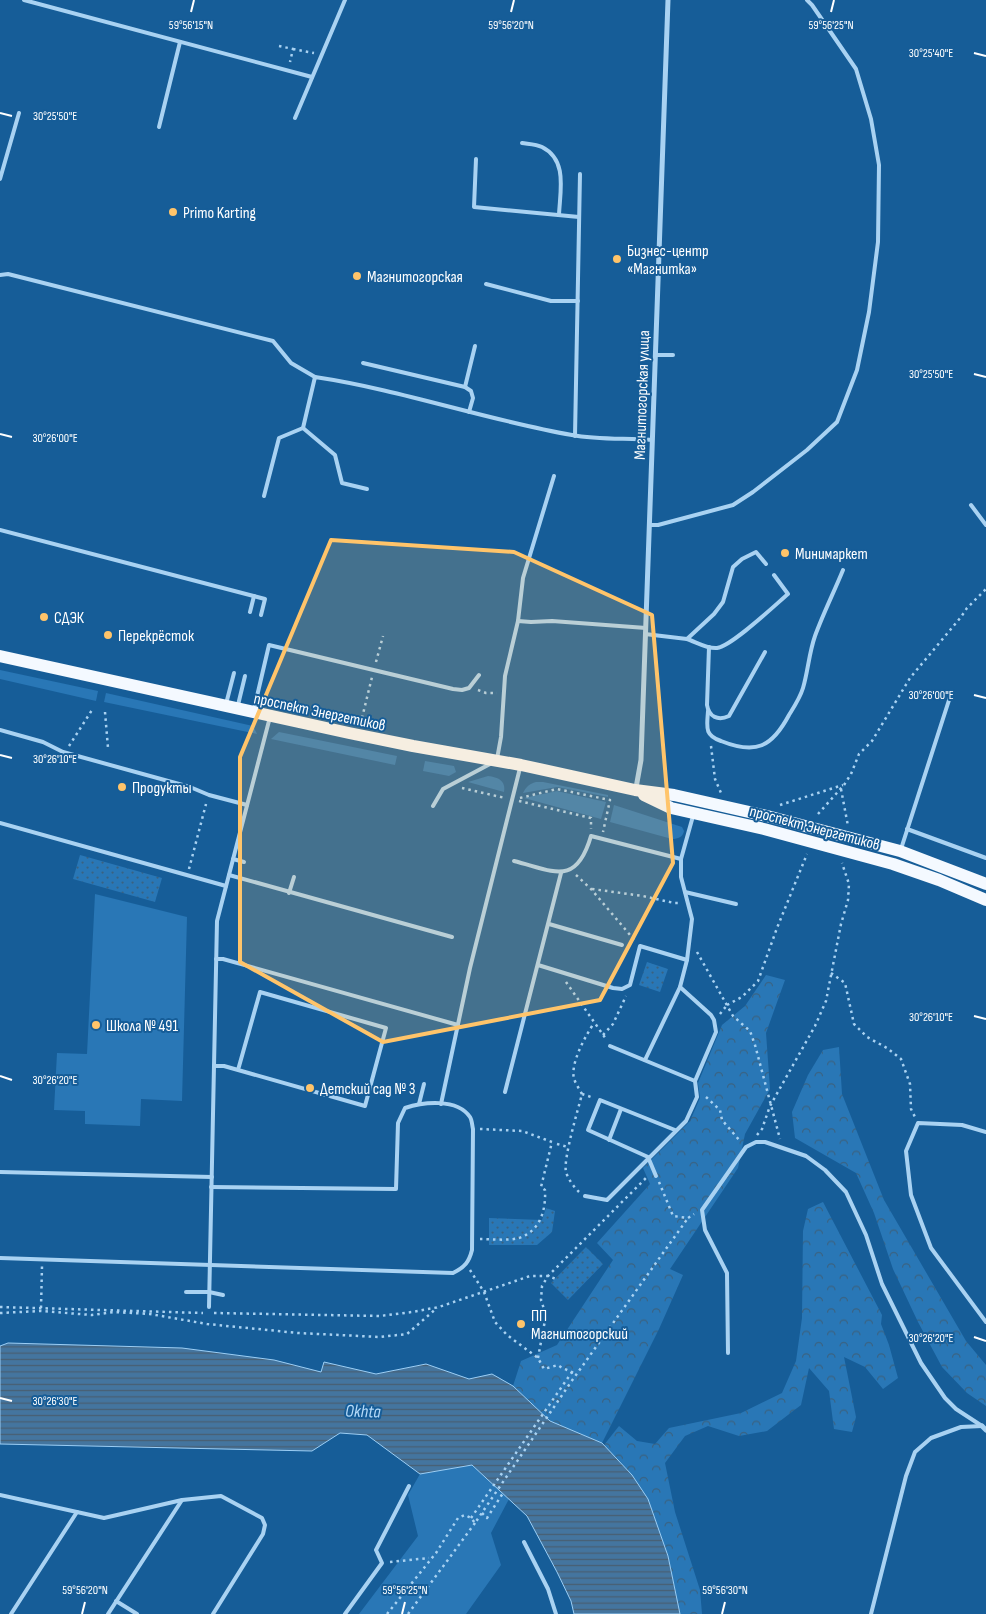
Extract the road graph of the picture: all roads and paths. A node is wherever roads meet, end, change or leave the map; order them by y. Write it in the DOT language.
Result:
graph roads {
  1 [pos="24,0"];
  2 [pos="345,0"];
  3 [pos="668,0"];
  4 [pos="807,0"];
  5 [pos="180,42"];
  6 [pos="278,46"];
  7 [pos="293,49"];
  8 [pos="321,55"];
  9 [pos="288,70"];
  10 [pos="312,77"];
  11 [pos="19,113"];
  12 [pos="295,118"];
  13 [pos="159,127"];
  14 [pos="522,143"];
  15 [pos="476,159"];
  16 [pos="580,174"];
  17 [pos="0,179"];
  18 [pos="559,215"];
  19 [pos="579,217"];
  20 [pos="0,275"];
  21 [pos="486,284"];
  22 [pos="578,301"];
  23 [pos="474,346"];
  24 [pos="655,355"];
  25 [pos="673,355"];
  26 [pos="362,362"];
  27 [pos="315,378"];
  28 [pos="465,387"];
  29 [pos="469,412"];
  30 [pos="303,428"];
  31 [pos="575,436"];
  32 [pos="652,440"];
  33 [pos="554,476"];
  34 [pos="367,489"];
  35 [pos="264,496"];
  36 [pos="971,505"];
  37 [pos="650,525"];
  38 [pos="986,525"];
  39 [pos="0,530"];
  40 [pos="766,564"];
  41 [pos="843,570"];
  42 [pos="774,575"];
  43 [pos="986,589"];
  44 [pos="254,596"];
  45 [pos="250,612"];
  46 [pos="261,615"];
  47 [pos="518,621"];
  48 [pos="646,631"];
  49 [pos="688,639"];
  50 [pos="709,647"];
  51 [pos="765,652"];
  52 [pos="0,656"];
  53 [pos="234,673"];
  54 [pos="478,674"];
  55 [pos="246,676"];
  56 [pos="469,688"];
  57 [pos="503,692"];
  58 [pos="950,697"];
  59 [pos="231,708"];
  60 [pos="92,710"];
  61 [pos="708,711"];
  62 [pos="105,712"];
  63 [pos="253,713"];
  64 [pos="270,717"];
  65 [pos="0,730"];
  66 [pos="711,737"];
  67 [pos="69,746"];
  68 [pos="108,748"];
  69 [pos="497,760"];
  70 [pos="521,765"];
  71 [pos="451,785"];
  72 [pos="844,785"];
  73 [pos="842,789"];
  74 [pos="635,790"];
  75 [pos="721,793"];
  76 [pos="513,800"];
  77 [pos="206,804"];
  78 [pos="247,805"];
  79 [pos="780,805"];
  80 [pos="433,806"];
  81 [pos="694,814"];
  82 [pos="818,814"];
  83 [pos="0,823"];
  84 [pos="848,823"];
  85 [pos="907,829"];
  86 [pos="591,836"];
  87 [pos="601,838"];
  88 [pos="900,851"];
  89 [pos="808,853"];
  90 [pos="986,858"];
  91 [pos="233,859"];
  92 [pos="680,859"];
  93 [pos="514,861"];
  94 [pos="244,862"];
  95 [pos="842,863"];
  96 [pos="570,869"];
  97 [pos="561,873"];
  98 [pos="187,875"];
  99 [pos="229,875"];
  100 [pos="294,877"];
  101 [pos="986,884"];
  102 [pos="226,886"];
  103 [pos="591,889"];
  104 [pos="685,892"];
  105 [pos="289,893"];
  106 [pos="986,900"];
  107 [pos="689,902"];
  108 [pos="736,904"];
  109 [pos="549,924"];
  110 [pos="452,937"];
  111 [pos="690,940"];
  112 [pos="622,945"];
  113 [pos="640,946"];
  114 [pos="216,958"];
  115 [pos="687,960"];
  116 [pos="538,964"];
  117 [pos="558,970"];
  118 [pos="831,973"];
  119 [pos="630,985"];
  120 [pos="680,987"];
  121 [pos="727,1005"];
  122 [pos="594,1023"];
  123 [pos="458,1025"];
  124 [pos="603,1035"];
  125 [pos="610,1046"];
  126 [pos="645,1060"];
  127 [pos="214,1066"];
  128 [pos="238,1070"];
  129 [pos="694,1081"];
  130 [pos="424,1084"];
  131 [pos="696,1091"];
  132 [pos="505,1092"];
  133 [pos="582,1094"];
  134 [pos="600,1100"];
  135 [pos="419,1104"];
  136 [pos="441,1104"];
  137 [pos="770,1106"];
  138 [pos="621,1109"];
  139 [pos="918,1123"];
  140 [pos="474,1129"];
  141 [pos="675,1130"];
  142 [pos="986,1132"];
  143 [pos="609,1140"];
  144 [pos="557,1144"];
  145 [pos="568,1147"];
  146 [pos="746,1147"];
  147 [pos="782,1147"];
  148 [pos="648,1157"];
  149 [pos="654,1170"];
  150 [pos="0,1172"];
  151 [pos="656,1176"];
  152 [pos="212,1177"];
  153 [pos="211,1187"];
  154 [pos="663,1191"];
  155 [pos="585,1196"];
  156 [pos="702,1210"];
  157 [pos="688,1218"];
  158 [pos="472,1239"];
  159 [pos="0,1258"];
  160 [pos="42,1259"];
  161 [pos="210,1264"];
  162 [pos="466,1266"];
  163 [pos="548,1276"];
  164 [pos="556,1279"];
  165 [pos="186,1292"];
  166 [pos="209,1292"];
  167 [pos="484,1292"];
  168 [pos="223,1295"];
  169 [pos="0,1307"];
  170 [pos="209,1307"];
  171 [pos="439,1307"];
  172 [pos="41,1310"];
  173 [pos="0,1314"];
  174 [pos="986,1322"];
  175 [pos="728,1353"];
  176 [pos="538,1358"];
  177 [pos="572,1372"];
  178 [pos="576,1375"];
  179 [pos="984,1428"];
  180 [pos="409,1486"];
  181 [pos="503,1493"];
  182 [pos="0,1496"];
  183 [pos="182,1500"];
  184 [pos="78,1512"];
  185 [pos="482,1512"];
  186 [pos="471,1518"];
  187 [pos="475,1523"];
  188 [pos="524,1542"];
  189 [pos="431,1558"];
  190 [pos="382,1563"];
  191 [pos="116,1601"];
  192 [pos="11,1614"];
  193 [pos="108,1614"];
  194 [pos="137,1614"];
  195 [pos="212,1614"];
  196 [pos="345,1614"];
  197 [pos="387,1614"];
  198 [pos="408,1614"];
  199 [pos="556,1614"];
  200 [pos="871,1614"];
  1 -- 5 [label="lane"];
  2 -- 8 [label="lane"];
  3 -- 24 [label="street, Магнитогорская улица"];
  4 -- 37 [label="lane"];
  5 -- 9 [label="lane"];
  5 -- 13 [label="lane"];
  6 -- 7 [label="path"];
  7 -- 8 [label="path"];
  7 -- 9 [label="path"];
  8 -- 10 [label="lane"];
  9 -- 10 [label="lane"];
  10 -- 12 [label="lane"];
  11 -- 17 [label="lane"];
  14 -- 18 [label="lane"];
  15 -- 18 [label="lane"];
  16 -- 19 [label="lane"];
  18 -- 19 [label="lane"];
  19 -- 22 [label="lane"];
  20 -- 27 [label="lane"];
  21 -- 22 [label="lane"];
  22 -- 31 [label="lane"];
  23 -- 28 [label="lane"];
  24 -- 25 [label="lane"];
  24 -- 32 [label="street, Магнитогорская улица"];
  26 -- 28 [label="lane"];
  27 -- 29 [label="lane"];
  27 -- 30 [label="lane"];
  28 -- 29 [label="lane"];
  29 -- 31 [label="lane"];
  30 -- 34 [label="lane"];
  30 -- 35 [label="lane"];
  31 -- 32 [label="lane"];
  32 -- 37 [label="street, Магнитогорская улица"];
  33 -- 47 [label="lane"];
  36 -- 38 [label="lane"];
  37 -- 48 [label="street, Магнитогорская улица"];
  39 -- 44 [label="lane"];
  40 -- 49 [label="lane"];
  41 -- 66 [label="lane"];
  42 -- 50 [label="lane"];
  43 -- 72 [label="path"];
  44 -- 45 [label="lane"];
  44 -- 46 [label="lane"];
  47 -- 48 [label="lane"];
  47 -- 57 [label="lane"];
  48 -- 49 [label="lane"];
  48 -- 74 [label="street, Магнитогорская улица"];
  49 -- 50 [label="lane"];
  50 -- 61 [label="lane"];
  51 -- 61 [label="lane"];
  52 -- 59 [label="main road, проспект Энергетиков"];
  53 -- 59 [label="lane"];
  54 -- 56 [label="lane"];
  55 -- 59 [label="lane"];
  56 -- 57 [label="path"];
  56 -- 63 [label="lane"];
  57 -- 69 [label="lane"];
  58 -- 85 [label="lane"];
  59 -- 63 [label="main road, проспект Энергетиков"];
  60 -- 67 [label="path"];
  61 -- 66 [label="lane"];
  62 -- 68 [label="path"];
  63 -- 64 [label="main road, проспект Энергетиков"];
  64 -- 69 [label="main road, проспект Энергетиков"];
  64 -- 78 [label="lane"];
  65 -- 78 [label="lane"];
  66 -- 75 [label="path"];
  69 -- 70 [label="main road, проспект Энергетиков"];
  69 -- 71 [label="lane"];
  70 -- 74 [label="main road, проспект Энергетиков"];
  70 -- 76 [label="lane"];
  71 -- 76 [label="path"];
  71 -- 80 [label="lane"];
  72 -- 73 [label="path"];
  72 -- 79 [label="path"];
  73 -- 82 [label="path"];
  73 -- 84 [label="path"];
  74 -- 81 [label="main road, проспект Энергетиков"];
  74 -- 88 [label="main road, проспект Энергетиков"];
  76 -- 86 [label="path"];
  76 -- 87 [label="path"];
  76 -- 123 [label="lane"];
  77 -- 98 [label="path"];
  78 -- 91 [label="lane"];
  81 -- 92 [label="lane"];
  81 -- 106 [label="main road, проспект Энергетиков"];
  83 -- 98 [label="lane"];
  85 -- 88 [label="lane"];
  85 -- 90 [label="lane"];
  86 -- 87 [label="lane"];
  86 -- 96 [label="lane"];
  87 -- 92 [label="lane"];
  88 -- 101 [label="main road, проспект Энергетиков"];
  89 -- 121 [label="path"];
  91 -- 94 [label="lane"];
  91 -- 99 [label="lane"];
  92 -- 104 [label="lane"];
  93 -- 97 [label="lane"];
  95 -- 118 [label="path"];
  96 -- 97 [label="lane"];
  96 -- 103 [label="path"];
  97 -- 109 [label="lane"];
  98 -- 102 [label="lane"];
  99 -- 102 [label="lane"];
  99 -- 105 [label="lane"];
  100 -- 105 [label="lane"];
  102 -- 114 [label="lane"];
  103 -- 107 [label="path"];
  103 -- 113 [label="path"];
  104 -- 107 [label="lane"];
  104 -- 108 [label="lane"];
  105 -- 110 [label="lane"];
  107 -- 111 [label="lane"];
  109 -- 112 [label="lane"];
  109 -- 116 [label="lane"];
  111 -- 115 [label="lane"];
  111 -- 121 [label="path"];
  113 -- 115 [label="lane"];
  113 -- 119 [label="lane"];
  114 -- 123 [label="lane"];
  114 -- 127 [label="lane"];
  115 -- 120 [label="lane"];
  116 -- 117 [label="lane"];
  116 -- 132 [label="lane"];
  117 -- 119 [label="lane"];
  117 -- 122 [label="path"];
  118 -- 137 [label="path"];
  118 -- 139 [label="path"];
  119 -- 124 [label="path"];
  120 -- 126 [label="lane"];
  120 -- 129 [label="lane"];
  121 -- 137 [label="path"];
  122 -- 124 [label="path"];
  122 -- 133 [label="path"];
  123 -- 136 [label="lane"];
  124 -- 125 [label="path"];
  125 -- 126 [label="lane"];
  126 -- 129 [label="lane"];
  127 -- 128 [label="lane"];
  127 -- 152 [label="lane"];
  128 -- 128 [label="lane"];
  129 -- 131 [label="lane"];
  130 -- 135 [label="lane"];
  131 -- 141 [label="lane"];
  131 -- 146 [label="path"];
  133 -- 134 [label="path"];
  133 -- 145 [label="path"];
  134 -- 138 [label="lane"];
  134 -- 143 [label="lane"];
  135 -- 136 [label="lane"];
  135 -- 153 [label="lane"];
  136 -- 140 [label="lane"];
  137 -- 146 [label="path"];
  137 -- 147 [label="path"];
  138 -- 141 [label="lane"];
  138 -- 143 [label="lane"];
  139 -- 142 [label="lane"];
  139 -- 174 [label="lane"];
  140 -- 158 [label="lane"];
  140 -- 158 [label="path"];
  141 -- 148 [label="lane"];
  143 -- 148 [label="lane"];
  144 -- 145 [label="path"];
  145 -- 155 [label="path"];
  146 -- 147 [label="lane"];
  146 -- 156 [label="lane"];
  147 -- 179 [label="lane"];
  148 -- 149 [label="lane"];
  148 -- 155 [label="lane"];
  149 -- 151 [label="lane"];
  149 -- 163 [label="path"];
  150 -- 152 [label="lane"];
  152 -- 153 [label="lane"];
  153 -- 161 [label="lane"];
  154 -- 157 [label="path"];
  156 -- 157 [label="path"];
  156 -- 175 [label="lane"];
  157 -- 178 [label="path"];
  158 -- 162 [label="lane"];
  159 -- 160 [label="lane"];
  160 -- 161 [label="lane"];
  160 -- 172 [label="path"];
  161 -- 162 [label="lane"];
  161 -- 166 [label="lane"];
  162 -- 167 [label="path"];
  163 -- 164 [label="path"];
  163 -- 167 [label="path"];
  163 -- 176 [label="path"];
  165 -- 166 [label="lane"];
  166 -- 168 [label="lane"];
  166 -- 170 [label="lane"];
  167 -- 171 [label="path"];
  167 -- 176 [label="path"];
  169 -- 172 [label="path"];
  171 -- 172 [label="path"];
  171 -- 172 [label="path"];
  172 -- 173 [label="path"];
  176 -- 177 [label="path"];
  177 -- 178 [label="path"];
  177 -- 186 [label="path"];
  178 -- 185 [label="path"];
  179 -- 200 [label="lane"];
  180 -- 190 [label="lane"];
  181 -- 185 [label="path"];
  182 -- 184 [label="lane"];
  183 -- 184 [label="lane"];
  183 -- 191 [label="lane"];
  183 -- 195 [label="lane"];
  184 -- 192 [label="lane"];
  185 -- 187 [label="path"];
  186 -- 187 [label="path"];
  186 -- 189 [label="path"];
  187 -- 198 [label="path"];
  188 -- 199 [label="lane"];
  189 -- 190 [label="path"];
  189 -- 197 [label="path"];
  190 -- 196 [label="lane"];
  191 -- 193 [label="lane"];
  191 -- 194 [label="lane"];
}
